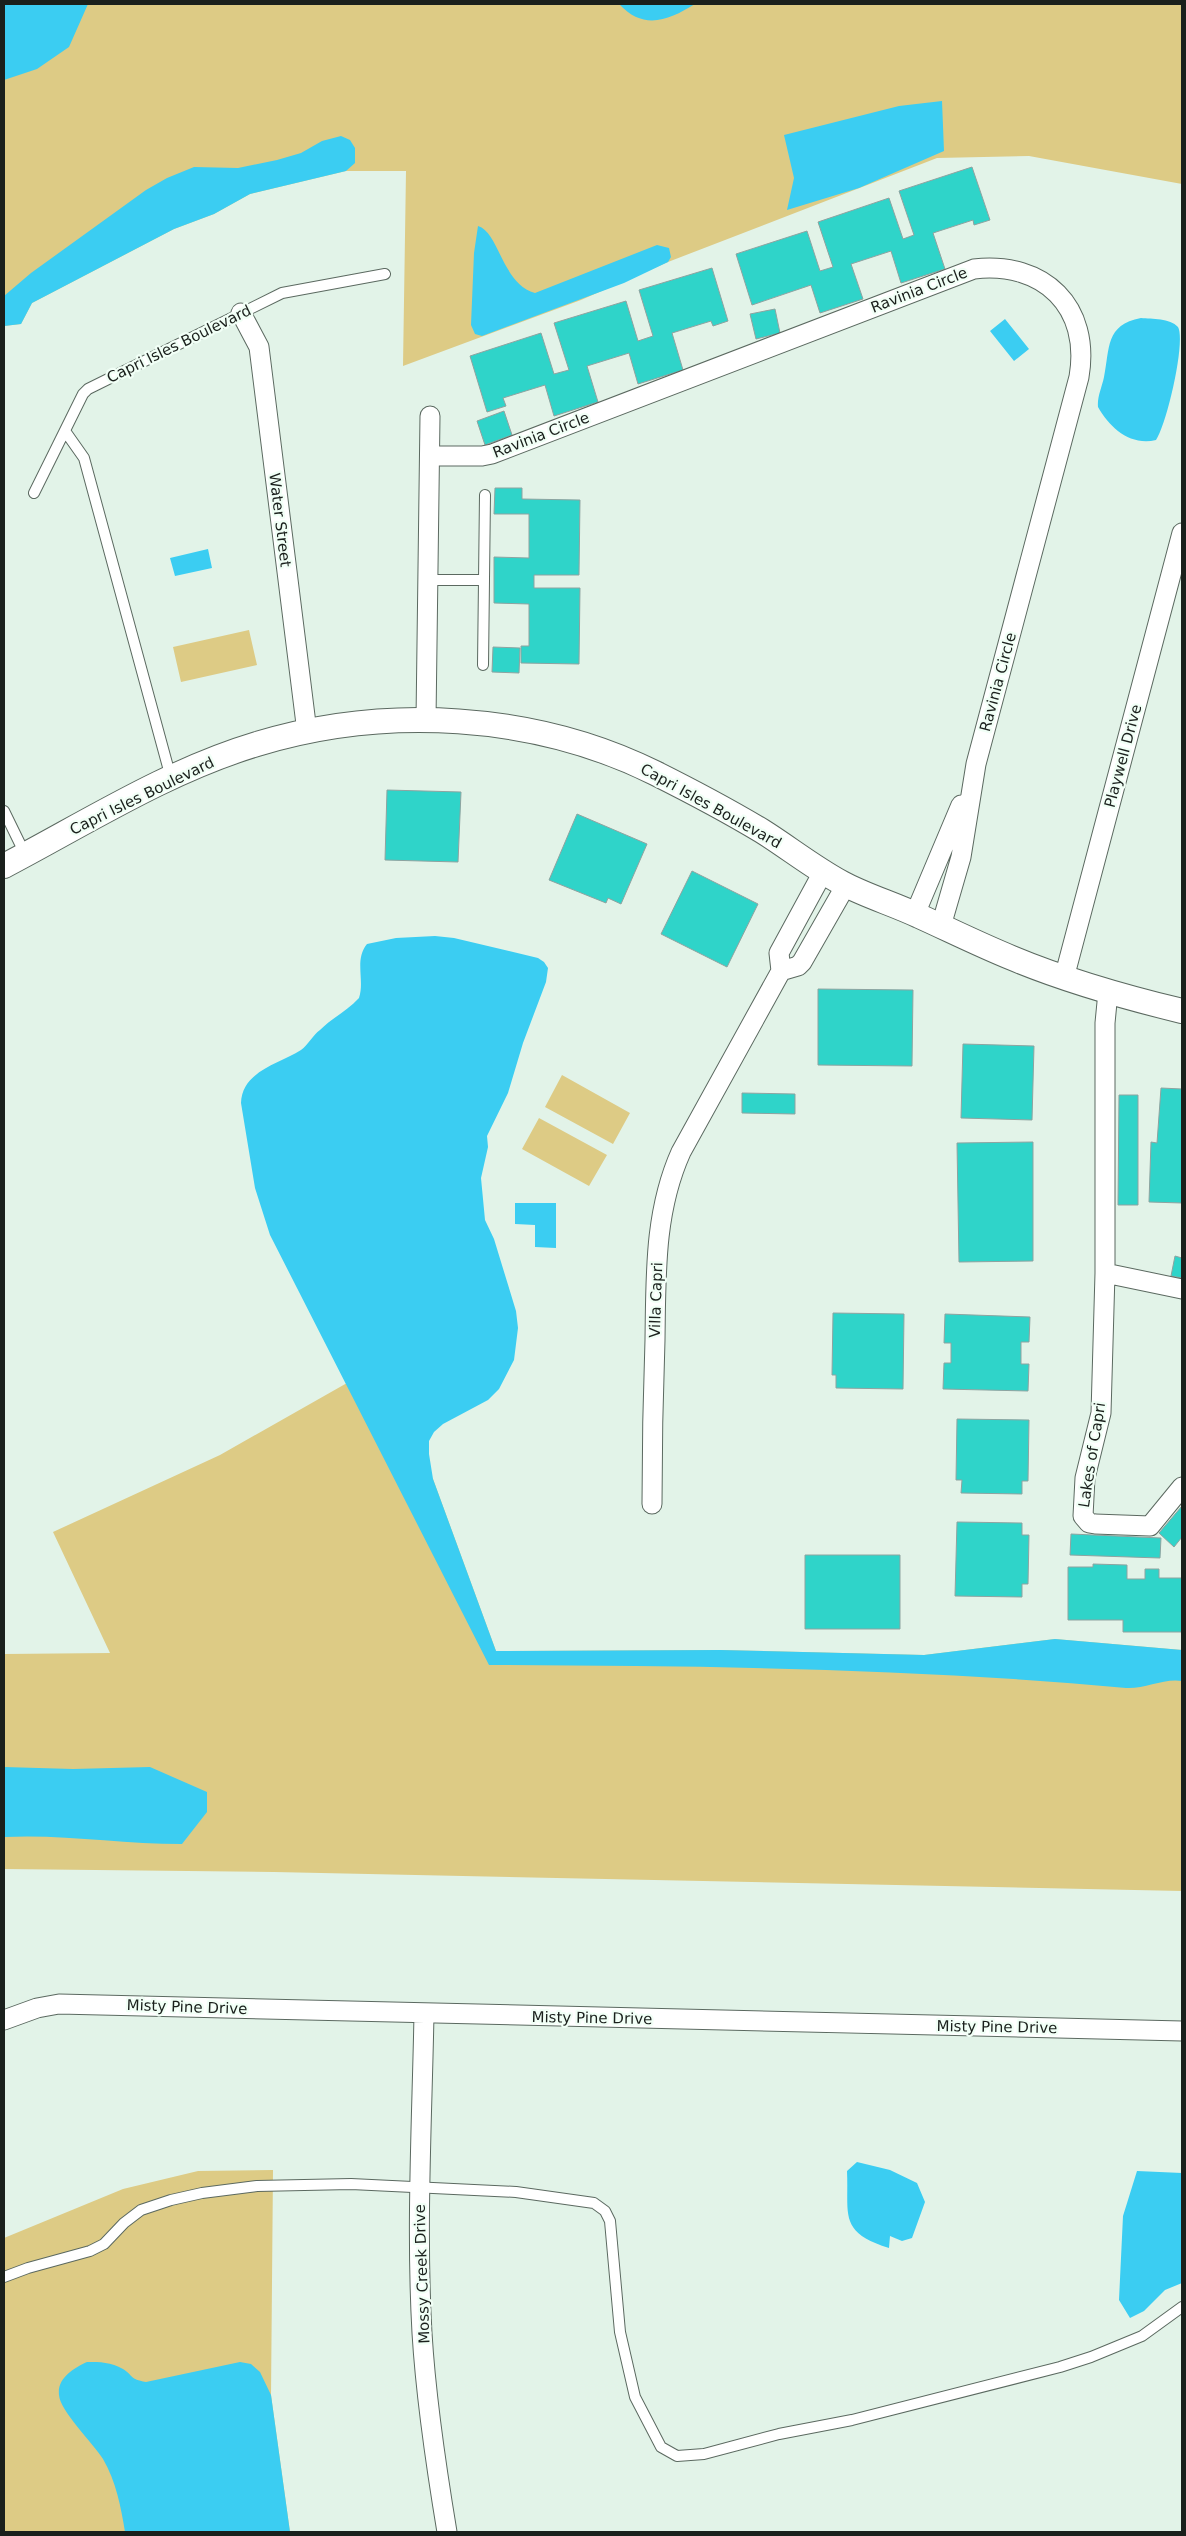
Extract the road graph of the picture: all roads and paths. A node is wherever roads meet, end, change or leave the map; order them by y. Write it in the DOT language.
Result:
graph roads {
  1 [pos="385,274"];
  2 [pos="241,313"];
  3 [pos="430,416"];
  4 [pos="65,431"];
  5 [pos="430,456"];
  6 [pos="34,493"];
  7 [pos="485,495"];
  8 [pos="1182,533"];
  9 [pos="427,580"];
  10 [pos="484,580"];
  11 [pos="483,665"];
  12 [pos="426,720"];
  13 [pos="307,732"];
  14 [pos="976,764"];
  15 [pos="171,778"];
  16 [pos="4,811"];
  17 [pos="25,854"];
  18 [pos="4,866"];
  19 [pos="823,872"];
  20 [pos="846,885"];
  21 [pos="915,914"];
  22 [pos="940,926"];
  23 [pos="780,971"];
  24 [pos="1064,978"];
  25 [pos="1108,992"];
  26 [pos="1182,1011"];
  27 [pos="1105,1273"];
  28 [pos="1182,1289"];
  29 [pos="1182,1487"];
  30 [pos="652,1504"];
  31 [pos="424,2014"];
  32 [pos="4,2020"];
  33 [pos="1182,2031"];
  34 [pos="420,2187"];
  35 [pos="4,2277"];
  36 [pos="1182,2307"];
  37 [pos="446,2532"];
  1 -- 2 [label="lane, Capri Isles Boulevard"];
  2 -- 4 [label="lane, Capri Isles Boulevard"];
  2 -- 13 [label="street, Water Street"];
  3 -- 5 [label="street"];
  4 -- 6 [label="lane, Capri Isles Boulevard"];
  4 -- 15 [label="lane"];
  5 -- 9 [label="street"];
  5 -- 14 [label="street, Ravinia Circle"];
  7 -- 10 [label="lane"];
  8 -- 24 [label="street, Playwell Drive"];
  9 -- 10 [label="lane"];
  9 -- 12 [label="street"];
  10 -- 11 [label="lane"];
  12 -- 13 [label="street, Capri Isles Boulevard"];
  12 -- 19 [label="street, Capri Isles Boulevard"];
  13 -- 15 [label="street, Capri Isles Boulevard"];
  14 -- 21 [label="street, Ravinia Circle"];
  14 -- 22 [label="street, Ravinia Circle"];
  15 -- 17 [label="street, Capri Isles Boulevard"];
  16 -- 17 [label="lane"];
  17 -- 18 [label="street, Capri Isles Boulevard"];
  19 -- 20 [label="street, Capri Isles Boulevard"];
  19 -- 23 [label="street"];
  20 -- 21 [label="street, Capri Isles Boulevard"];
  20 -- 23 [label="street"];
  21 -- 22 [label="street, Capri Isles Boulevard"];
  22 -- 24 [label="street, Capri Isles Boulevard"];
  23 -- 30 [label="street, Villa Capri"];
  24 -- 25 [label="street, Capri Isles Boulevard"];
  25 -- 26 [label="street, Capri Isles Boulevard"];
  25 -- 27 [label="street, Lakes of Capri"];
  27 -- 28 [label="street"];
  27 -- 29 [label="street, Lakes of Capri"];
  31 -- 32 [label="street, Misty Pine Drive"];
  31 -- 33 [label="street, Misty Pine Drive"];
  31 -- 34 [label="street, Mossy Creek Drive"];
  34 -- 35 [label="lane"];
  34 -- 36 [label="lane"];
  34 -- 37 [label="street, Mossy Creek Drive"];
}
